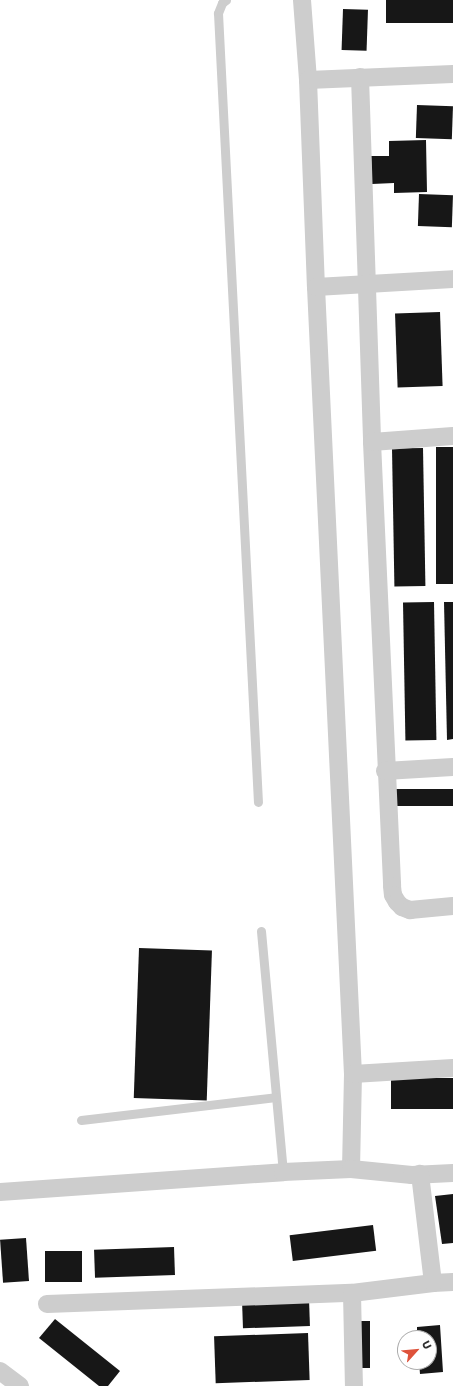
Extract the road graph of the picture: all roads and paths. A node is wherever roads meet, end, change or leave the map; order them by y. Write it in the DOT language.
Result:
graph roads {
  1 [pos="226,0"];
  2 [pos="302,0"];
  3 [pos="453,74"];
  4 [pos="360,78"];
  5 [pos="308,80"];
  6 [pos="453,279"];
  7 [pos="368,283"];
  8 [pos="316,287"];
  9 [pos="453,436"];
  10 [pos="372,442"];
  11 [pos="453,767"];
  12 [pos="385,771"];
  13 [pos="258,802"];
  14 [pos="453,906"];
  15 [pos="262,932"];
  16 [pos="453,1068"];
  17 [pos="353,1074"];
  18 [pos="276,1097"];
  19 [pos="81,1120"];
  20 [pos="351,1169"];
  21 [pos="283,1172"];
  22 [pos="453,1173"];
  23 [pos="420,1174"];
  24 [pos="0,1192"];
  25 [pos="453,1282"];
  26 [pos="432,1283"];
  27 [pos="352,1293"];
  28 [pos="47,1304"];
  29 [pos="0,1371"];
  30 [pos="20,1386"];
  31 [pos="354,1386"];
  1 -- 13 [label="lane"];
  2 -- 5 [label="street"];
  3 -- 4 [label="street"];
  4 -- 5 [label="street"];
  4 -- 7 [label="street"];
  5 -- 8 [label="street"];
  6 -- 7 [label="street"];
  7 -- 8 [label="street"];
  7 -- 10 [label="street"];
  8 -- 17 [label="street"];
  9 -- 10 [label="street"];
  10 -- 12 [label="street"];
  11 -- 12 [label="street"];
  12 -- 14 [label="street"];
  15 -- 18 [label="lane"];
  16 -- 17 [label="street"];
  17 -- 20 [label="street"];
  18 -- 19 [label="lane"];
  18 -- 21 [label="lane"];
  20 -- 21 [label="street"];
  20 -- 23 [label="street"];
  21 -- 24 [label="street"];
  22 -- 23 [label="street"];
  23 -- 26 [label="street"];
  25 -- 26 [label="street"];
  26 -- 27 [label="street"];
  27 -- 28 [label="street"];
  27 -- 31 [label="street"];
  29 -- 30 [label="street"];
}
